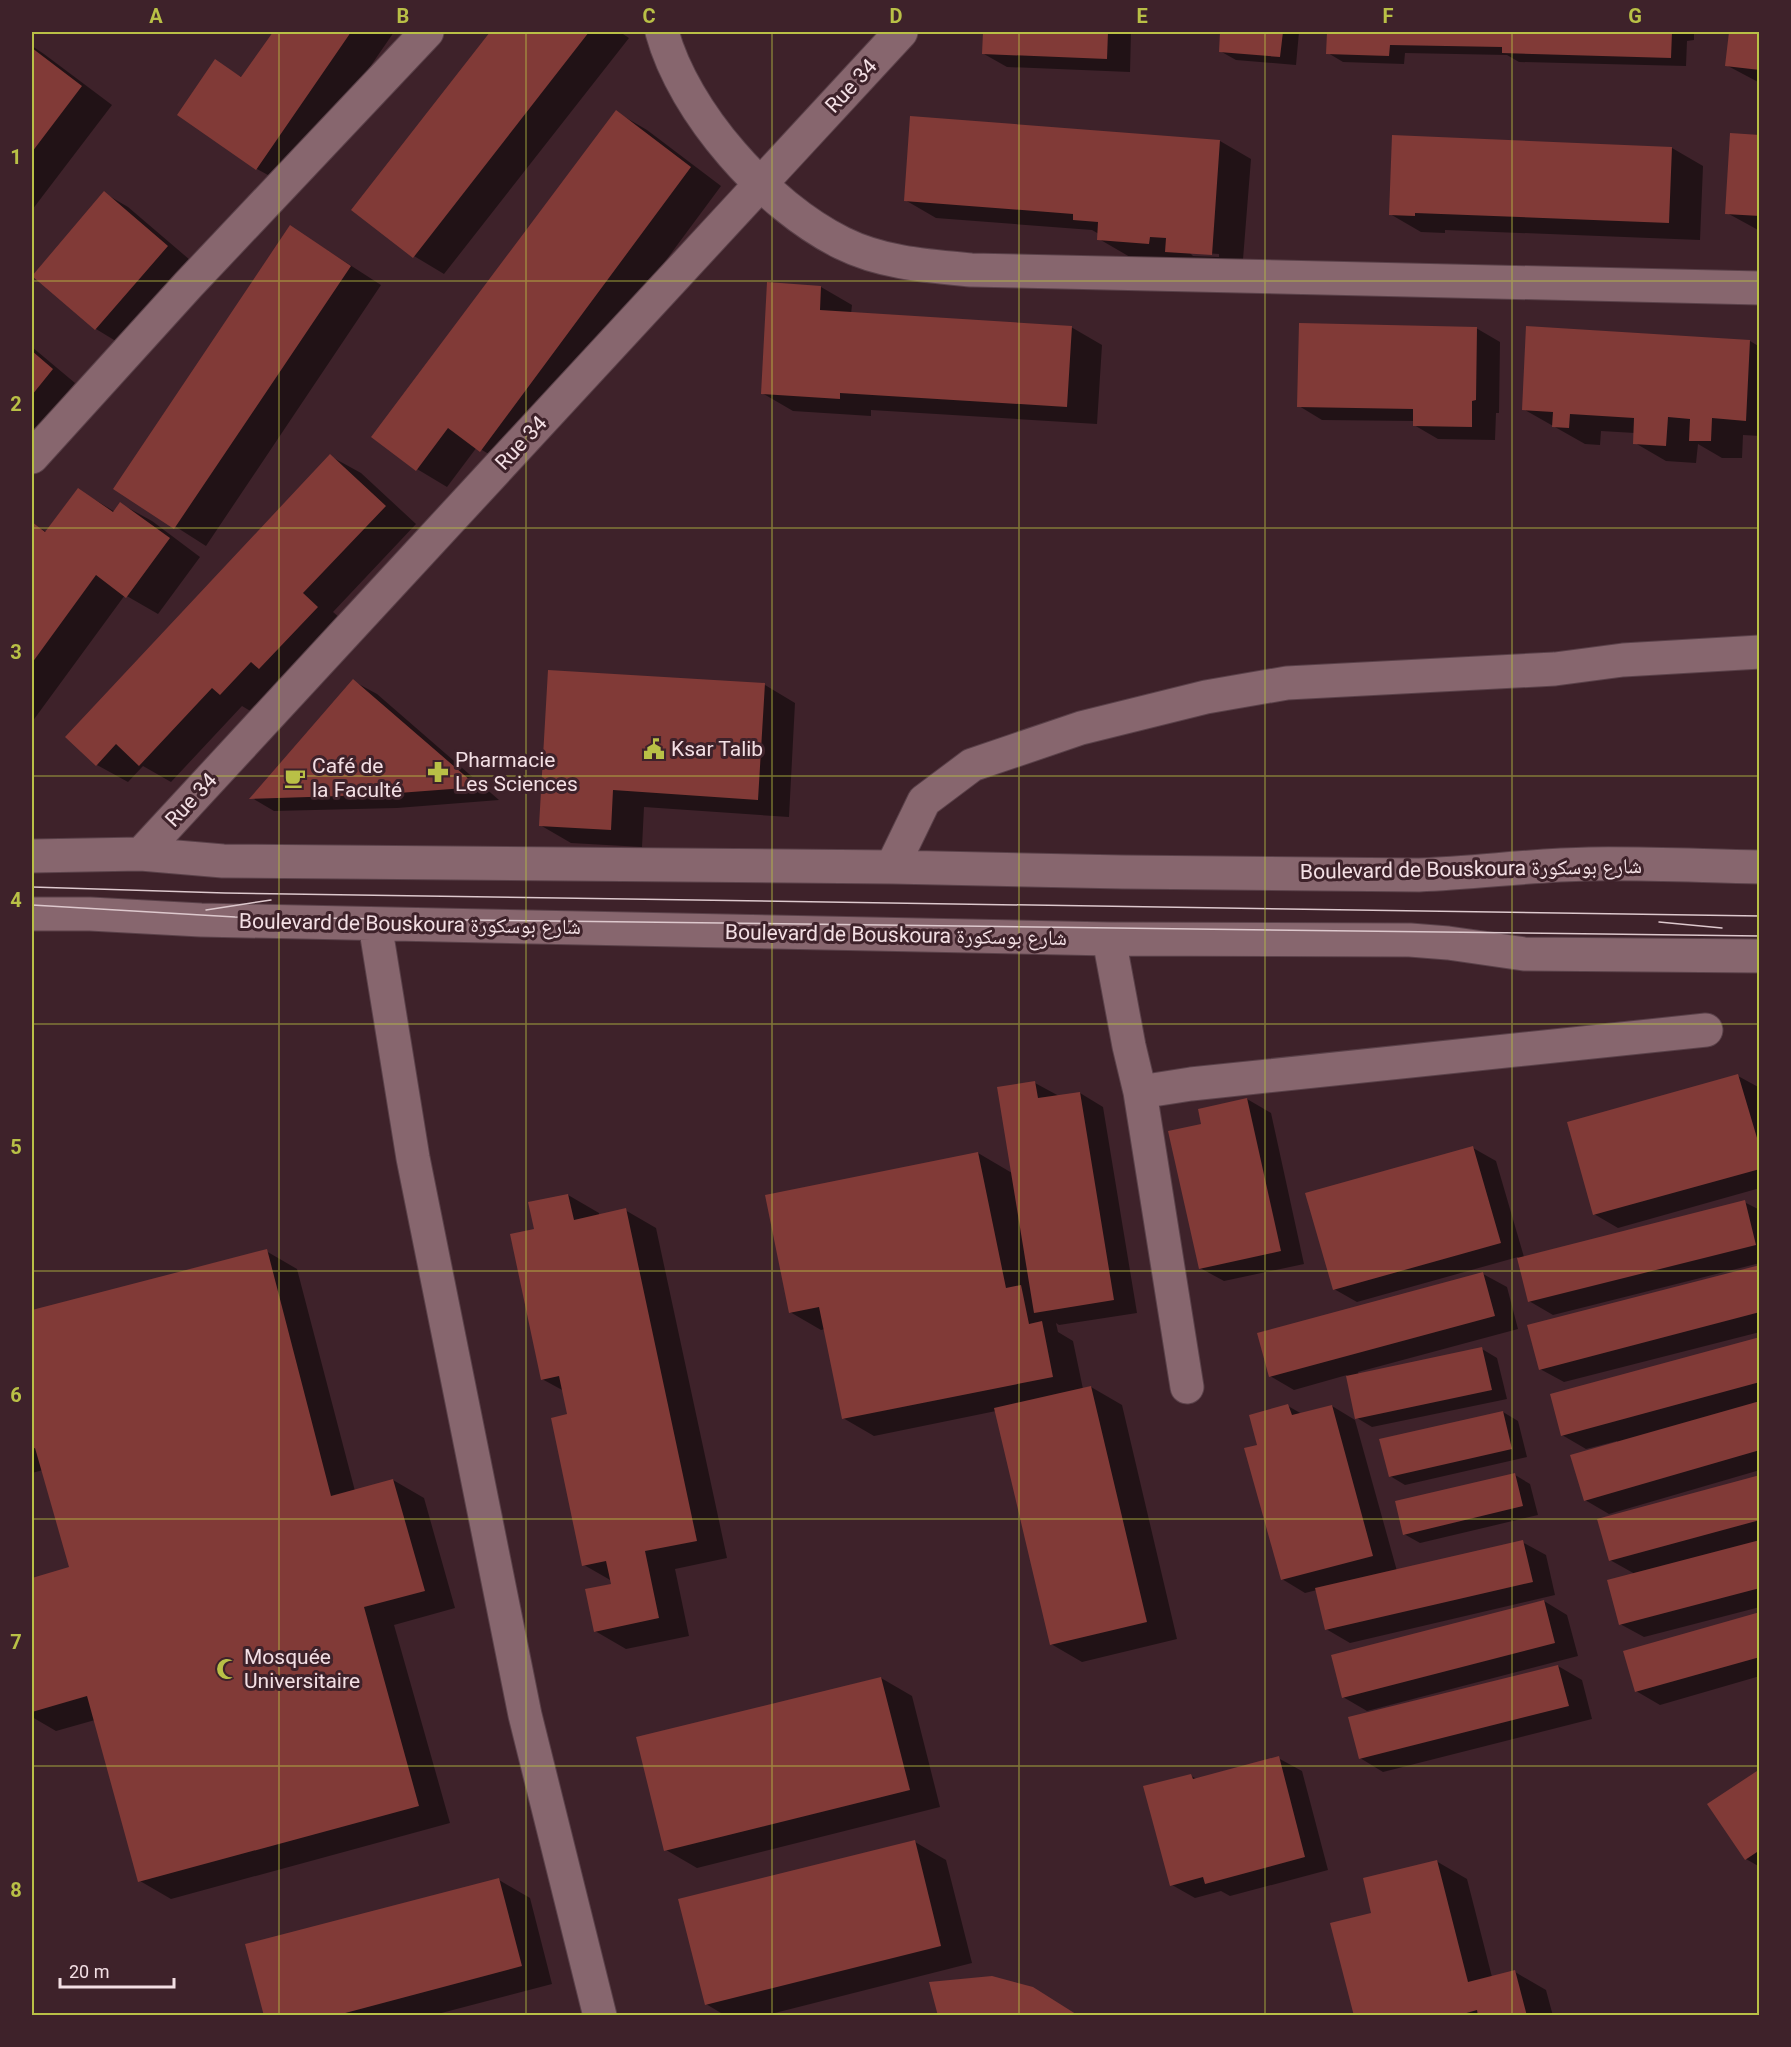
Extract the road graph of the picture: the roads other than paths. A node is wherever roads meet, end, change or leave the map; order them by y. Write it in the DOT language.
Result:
graph roads {
  1 [pos="427,32"];
  2 [pos="662,32"];
  3 [pos="901,32"];
  4 [pos="760,185"];
  5 [pos="1760,288"];
  6 [pos="32,457"];
  7 [pos="1760,652"];
  8 [pos="141,854"];
  9 [pos="32,856"];
  10 [pos="892,867"];
  11 [pos="1760,867"];
  12 [pos="32,914"];
  13 [pos="375,924"];
  14 [pos="1109,939"];
  15 [pos="1760,956"];
  16 [pos="1706,1030"];
  17 [pos="1140,1092"];
  18 [pos="1187,1388"];
  19 [pos="600,2016"];
  1 -- 6 [label="street"];
  2 -- 4 [label="street"];
  3 -- 4 [label="street, Rue 34"];
  4 -- 5 [label="street"];
  4 -- 8 [label="street, Rue 34"];
  7 -- 10 [label="street"];
  8 -- 9 [label="street, Boulevard de Bouskoura شارع بوسكورة"];
  8 -- 10 [label="street, Boulevard de Bouskoura شارع بوسكورة"];
  10 -- 11 [label="street, Boulevard de Bouskoura شارع بوسكورة"];
  12 -- 13 [label="street, Boulevard de Bouskoura شارع بوسكورة"];
  13 -- 14 [label="street, Boulevard de Bouskoura شارع بوسكورة"];
  13 -- 19 [label="street"];
  14 -- 15 [label="street, Boulevard de Bouskoura شارع بوسكورة"];
  14 -- 17 [label="street"];
  16 -- 17 [label="street"];
  17 -- 18 [label="street"];
}
